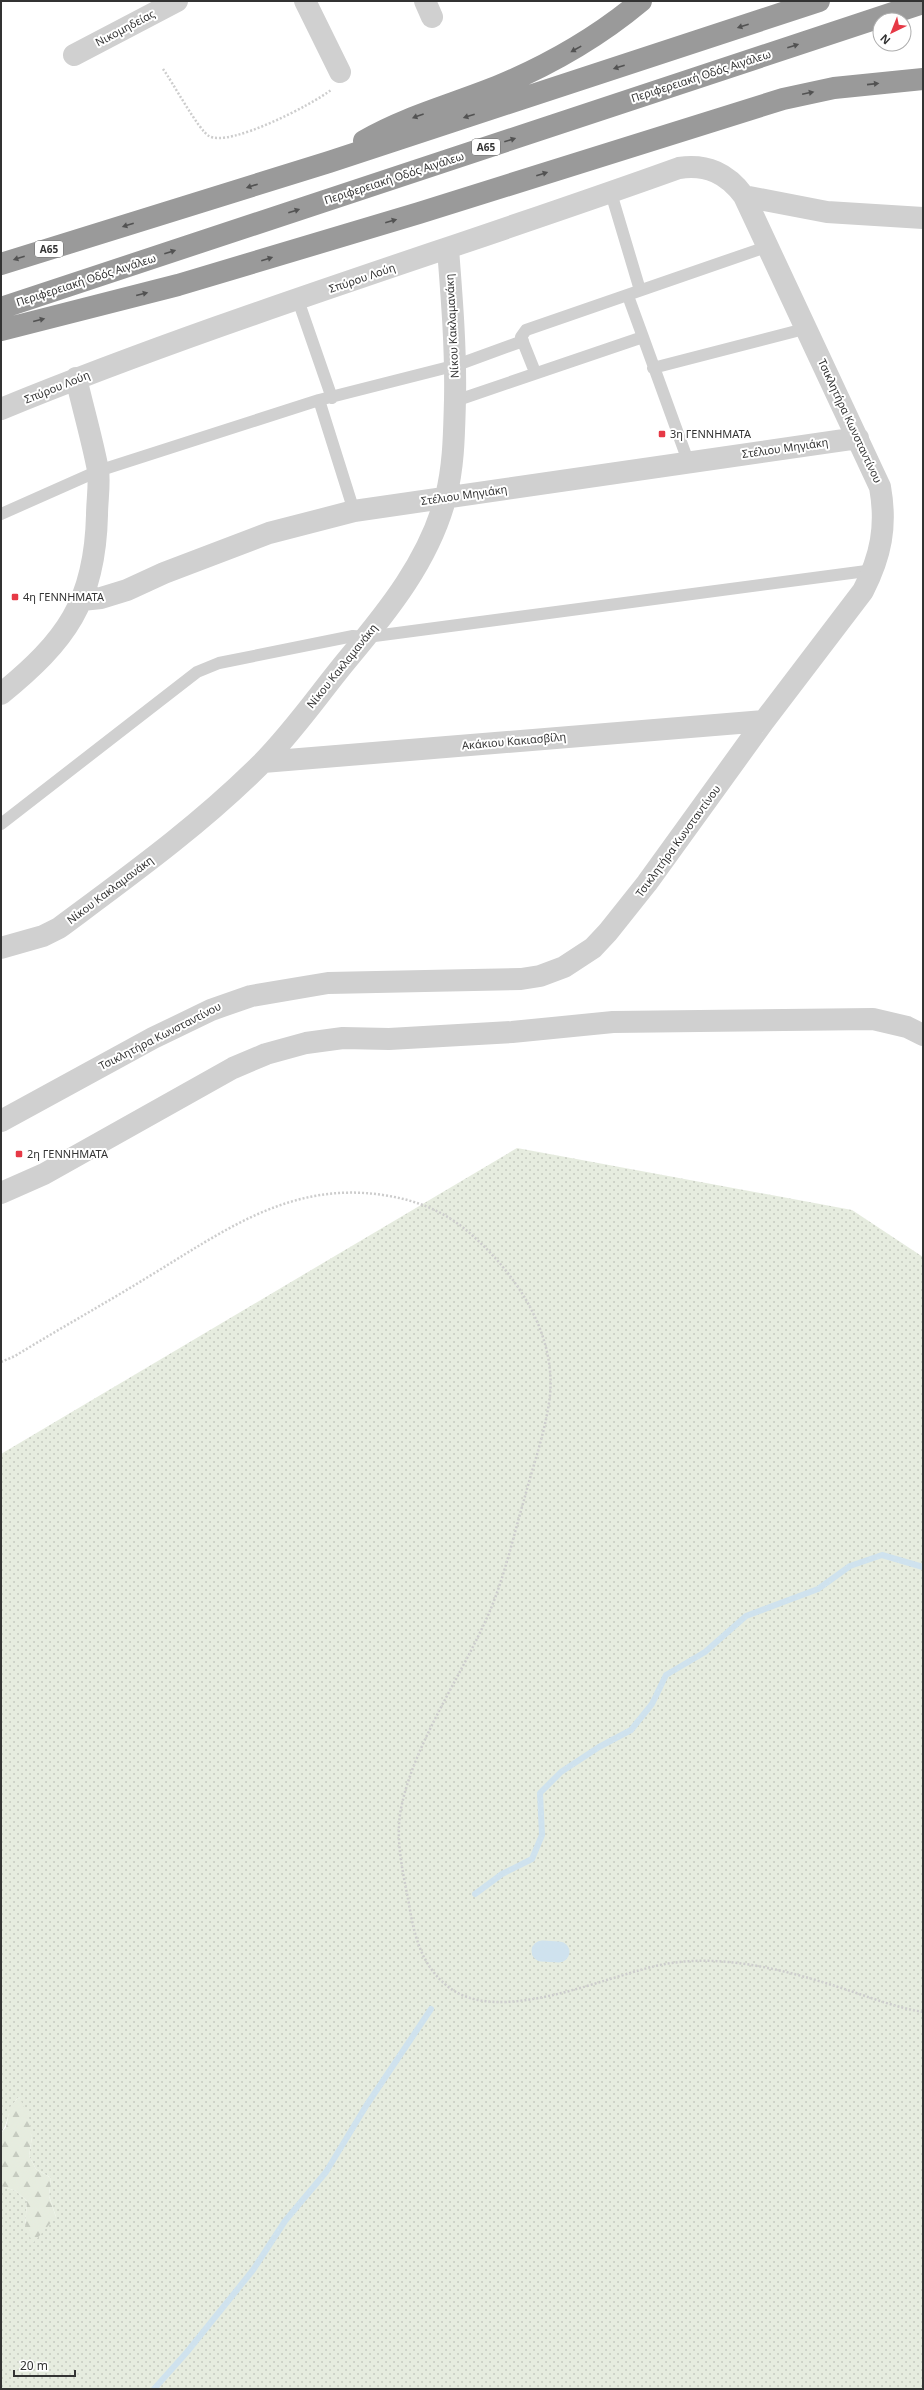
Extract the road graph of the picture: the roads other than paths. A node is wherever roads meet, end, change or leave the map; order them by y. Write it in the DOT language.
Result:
graph roads {
  1 [pos="177,1"];
  2 [pos="305,1"];
  3 [pos="641,1"];
  4 [pos="820,1"];
  5 [pos="923,3"];
  6 [pos="74,55"];
  7 [pos="340,72"];
  8 [pos="923,79"];
  9 [pos="329,162"];
  10 [pos="726,176"];
  11 [pos="611,193"];
  12 [pos="744,196"];
  13 [pos="923,218"];
  14 [pos="769,246"];
  15 [pos="448,249"];
  16 [pos="1,264"];
  17 [pos="640,290"];
  18 [pos="628,296"];
  19 [pos="298,300"];
  20 [pos="1,308"];
  21 [pos="808,328"];
  22 [pos="1,330"];
  23 [pos="642,337"];
  24 [pos="523,341"];
  25 [pos="456,365"];
  26 [pos="654,368"];
  27 [pos="535,372"];
  28 [pos="76,378"];
  29 [pos="332,398"];
  30 [pos="319,400"];
  31 [pos="455,401"];
  32 [pos="1,409"];
  33 [pos="858,438"];
  34 [pos="688,461"];
  35 [pos="98,471"];
  36 [pos="446,497"];
  37 [pos="354,511"];
  38 [pos="1,514"];
  39 [pos="874,570"];
  40 [pos="82,600"];
  41 [pos="367,637"];
  42 [pos="1,694"];
  43 [pos="764,721"];
  44 [pos="263,762"];
  45 [pos="1,824"];
  46 [pos="1,948"];
  47 [pos="923,1035"];
  48 [pos="1,1121"];
  49 [pos="1,1193"];
  1 -- 6 [label="street, Νικομηδείας"];
  2 -- 7 [label="street"];
  3 -- 9 [label="highway, one-way"];
  4 -- 9 [label="highway, Α65, one-way"];
  20 -- 5 [label="highway, Περιφερειακή Οδός Αιγάλεω / Α65, one-way"];
  22 -- 8 [label="highway, one-way"];
  9 -- 16 [label="highway, Α65, one-way"];
  10 -- 11 [label="street, Σπύρου Λούη"];
  10 -- 12 [label="street, Τσικλητήρα Κωνσταντίνου"];
  11 -- 15 [label="street, Σπύρου Λούη"];
  11 -- 17 [label="lane"];
  12 -- 13 [label="street"];
  12 -- 14 [label="street, Τσικλητήρα Κωνσταντίνου"];
  14 -- 17 [label="lane"];
  14 -- 21 [label="street, Τσικλητήρα Κωνσταντίνου"];
  15 -- 19 [label="street, Σπύρου Λούη"];
  15 -- 25 [label="street, Νίκου Κακλαμανάκη"];
  17 -- 18 [label="lane"];
  18 -- 23 [label="lane"];
  18 -- 24 [label="lane"];
  19 -- 28 [label="street, Σπύρου Λούη"];
  19 -- 29 [label="lane"];
  21 -- 26 [label="lane"];
  21 -- 33 [label="street, Τσικλητήρα Κωνσταντίνου"];
  23 -- 26 [label="lane"];
  23 -- 27 [label="lane"];
  24 -- 25 [label="lane"];
  24 -- 27 [label="lane"];
  25 -- 29 [label="lane"];
  25 -- 31 [label="street, Νίκου Κακλαμανάκη"];
  26 -- 34 [label="lane"];
  27 -- 31 [label="lane"];
  28 -- 32 [label="street, Σπύρου Λούη"];
  28 -- 35 [label="street"];
  29 -- 30 [label="lane"];
  30 -- 35 [label="lane"];
  30 -- 37 [label="lane"];
  31 -- 36 [label="street, Νίκου Κακλαμανάκη"];
  33 -- 34 [label="street, Στέλιου Μηγιάκη"];
  33 -- 39 [label="street, Τσικλητήρα Κωνσταντίνου"];
  34 -- 36 [label="street, Στέλιου Μηγιάκη"];
  35 -- 38 [label="lane"];
  35 -- 40 [label="street"];
  36 -- 37 [label="street, Στέλιου Μηγιάκη"];
  36 -- 41 [label="street, Νίκου Κακλαμανάκη"];
  37 -- 40 [label="street, Στέλιου Μηγιάκη"];
  39 -- 41 [label="lane"];
  39 -- 43 [label="street, Τσικλητήρα Κωνσταντίνου"];
  40 -- 42 [label="street"];
  41 -- 44 [label="street, Νίκου Κακλαμανάκη"];
  41 -- 45 [label="lane"];
  43 -- 44 [label="street, Ακάκιου Κακιασβίλη"];
  43 -- 48 [label="street, Τσικλητήρα Κωνσταντίνου"];
  44 -- 46 [label="street, Νίκου Κακλαμανάκη"];
  47 -- 49 [label="street"];
}
